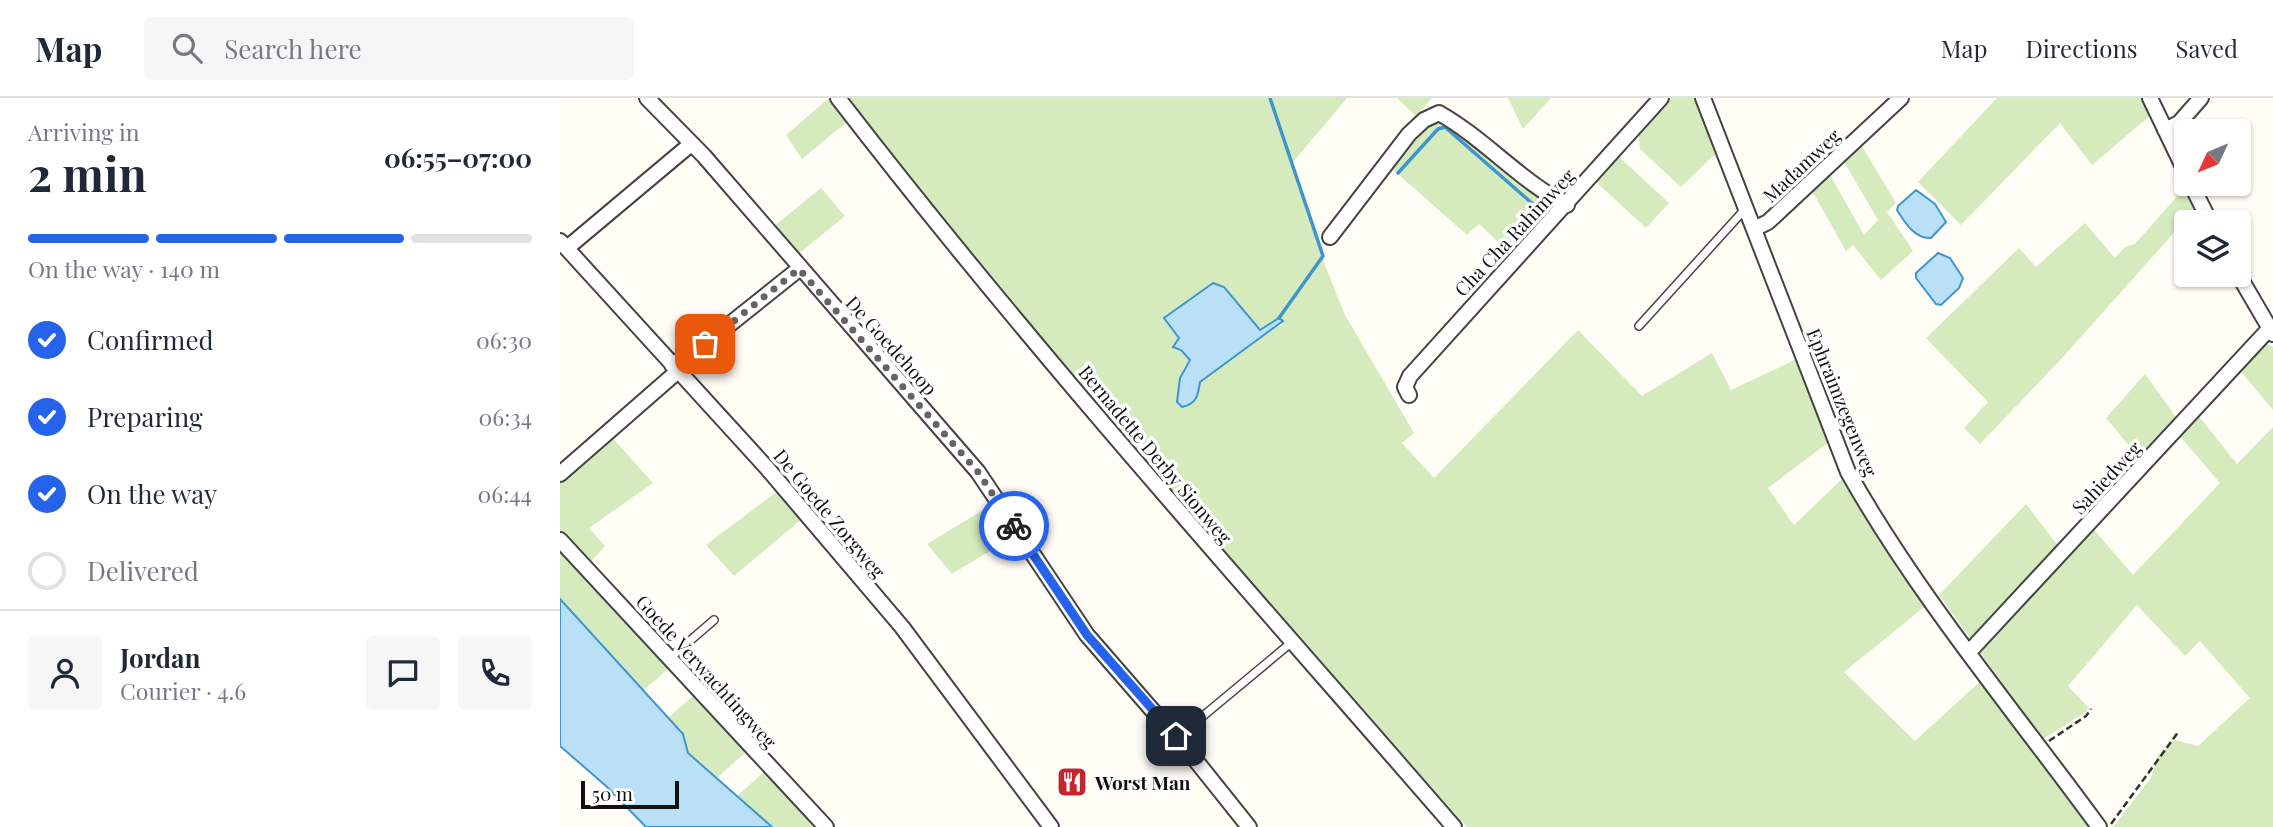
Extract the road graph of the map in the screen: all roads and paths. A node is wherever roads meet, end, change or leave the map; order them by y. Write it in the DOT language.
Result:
graph roads {
  1 [pos="646,98"];
  2 [pos="838,98"];
  3 [pos="1661,98"];
  4 [pos="1703,98"];
  5 [pos="1901,98"];
  6 [pos="2150,98"];
  7 [pos="2201,98"];
  8 [pos="2165,130"];
  9 [pos="691,144"];
  10 [pos="2174,148"];
  11 [pos="1567,205"];
  12 [pos="1746,208"];
  13 [pos="1755,229"];
  14 [pos="1330,237"];
  15 [pos="564,244"];
  16 [pos="799,269"];
  17 [pos="2246,287"];
  18 [pos="1639,326"];
  19 [pos="2271,331"];
  20 [pos="675,368"];
  21 [pos="1409,395"];
  22 [pos="560,474"];
  23 [pos="560,540"];
  24 [pos="715,620"];
  25 [pos="1293,641"];
  26 [pos="1970,651"];
  27 [pos="670,659"];
  28 [pos="2091,709"];
  29 [pos="1191,726"];
  30 [pos="2179,731"];
  31 [pos="2041,747"];
  32 [pos="1450,826"];
  33 [pos="826,827"];
  34 [pos="1051,827"];
  35 [pos="1249,827"];
  36 [pos="2099,827"];
  37 [pos="2109,827"];
  1 -- 9 [label="street, De Goedehoop"];
  2 -- 25 [label="street, Bernadette Derby Sionweg"];
  3 -- 11 [label="street, Cha Cha Rahimweg"];
  4 -- 12 [label="street, Ephraimzegenweg"];
  5 -- 13 [label="street, Madamweg"];
  6 -- 8 [label="street"];
  7 -- 8 [label="street"];
  8 -- 10 [label="street"];
  9 -- 15 [label="street"];
  9 -- 16 [label="street, De Goedehoop"];
  11 -- 14 [label="street"];
  11 -- 21 [label="street, Cha Cha Rahimweg"];
  12 -- 13 [label="street, Ephraimzegenweg"];
  12 -- 18 [label="lane"];
  13 -- 26 [label="street, Ephraimzegenweg"];
  15 -- 20 [label="street, De Goede Zorgweg"];
  16 -- 20 [label="street"];
  16 -- 35 [label="street, De Goedehoop"];
  17 -- 19 [label="street"];
  19 -- 26 [label="street, Sahiedweg"];
  20 -- 22 [label="street"];
  20 -- 34 [label="street, De Goede Zorgweg"];
  23 -- 27 [label="street, Goede Verwachtingweg"];
  24 -- 27 [label="lane"];
  25 -- 29 [label="lane"];
  25 -- 32 [label="street, Bernadette Derby Sionweg"];
  26 -- 31 [label="street, Ephraimzegenweg"];
  27 -- 33 [label="street, Goede Verwachtingweg"];
  28 -- 31 [label="path"];
  30 -- 37 [label="path"];
  31 -- 36 [label="street, Ephraimzegenweg"];
}
